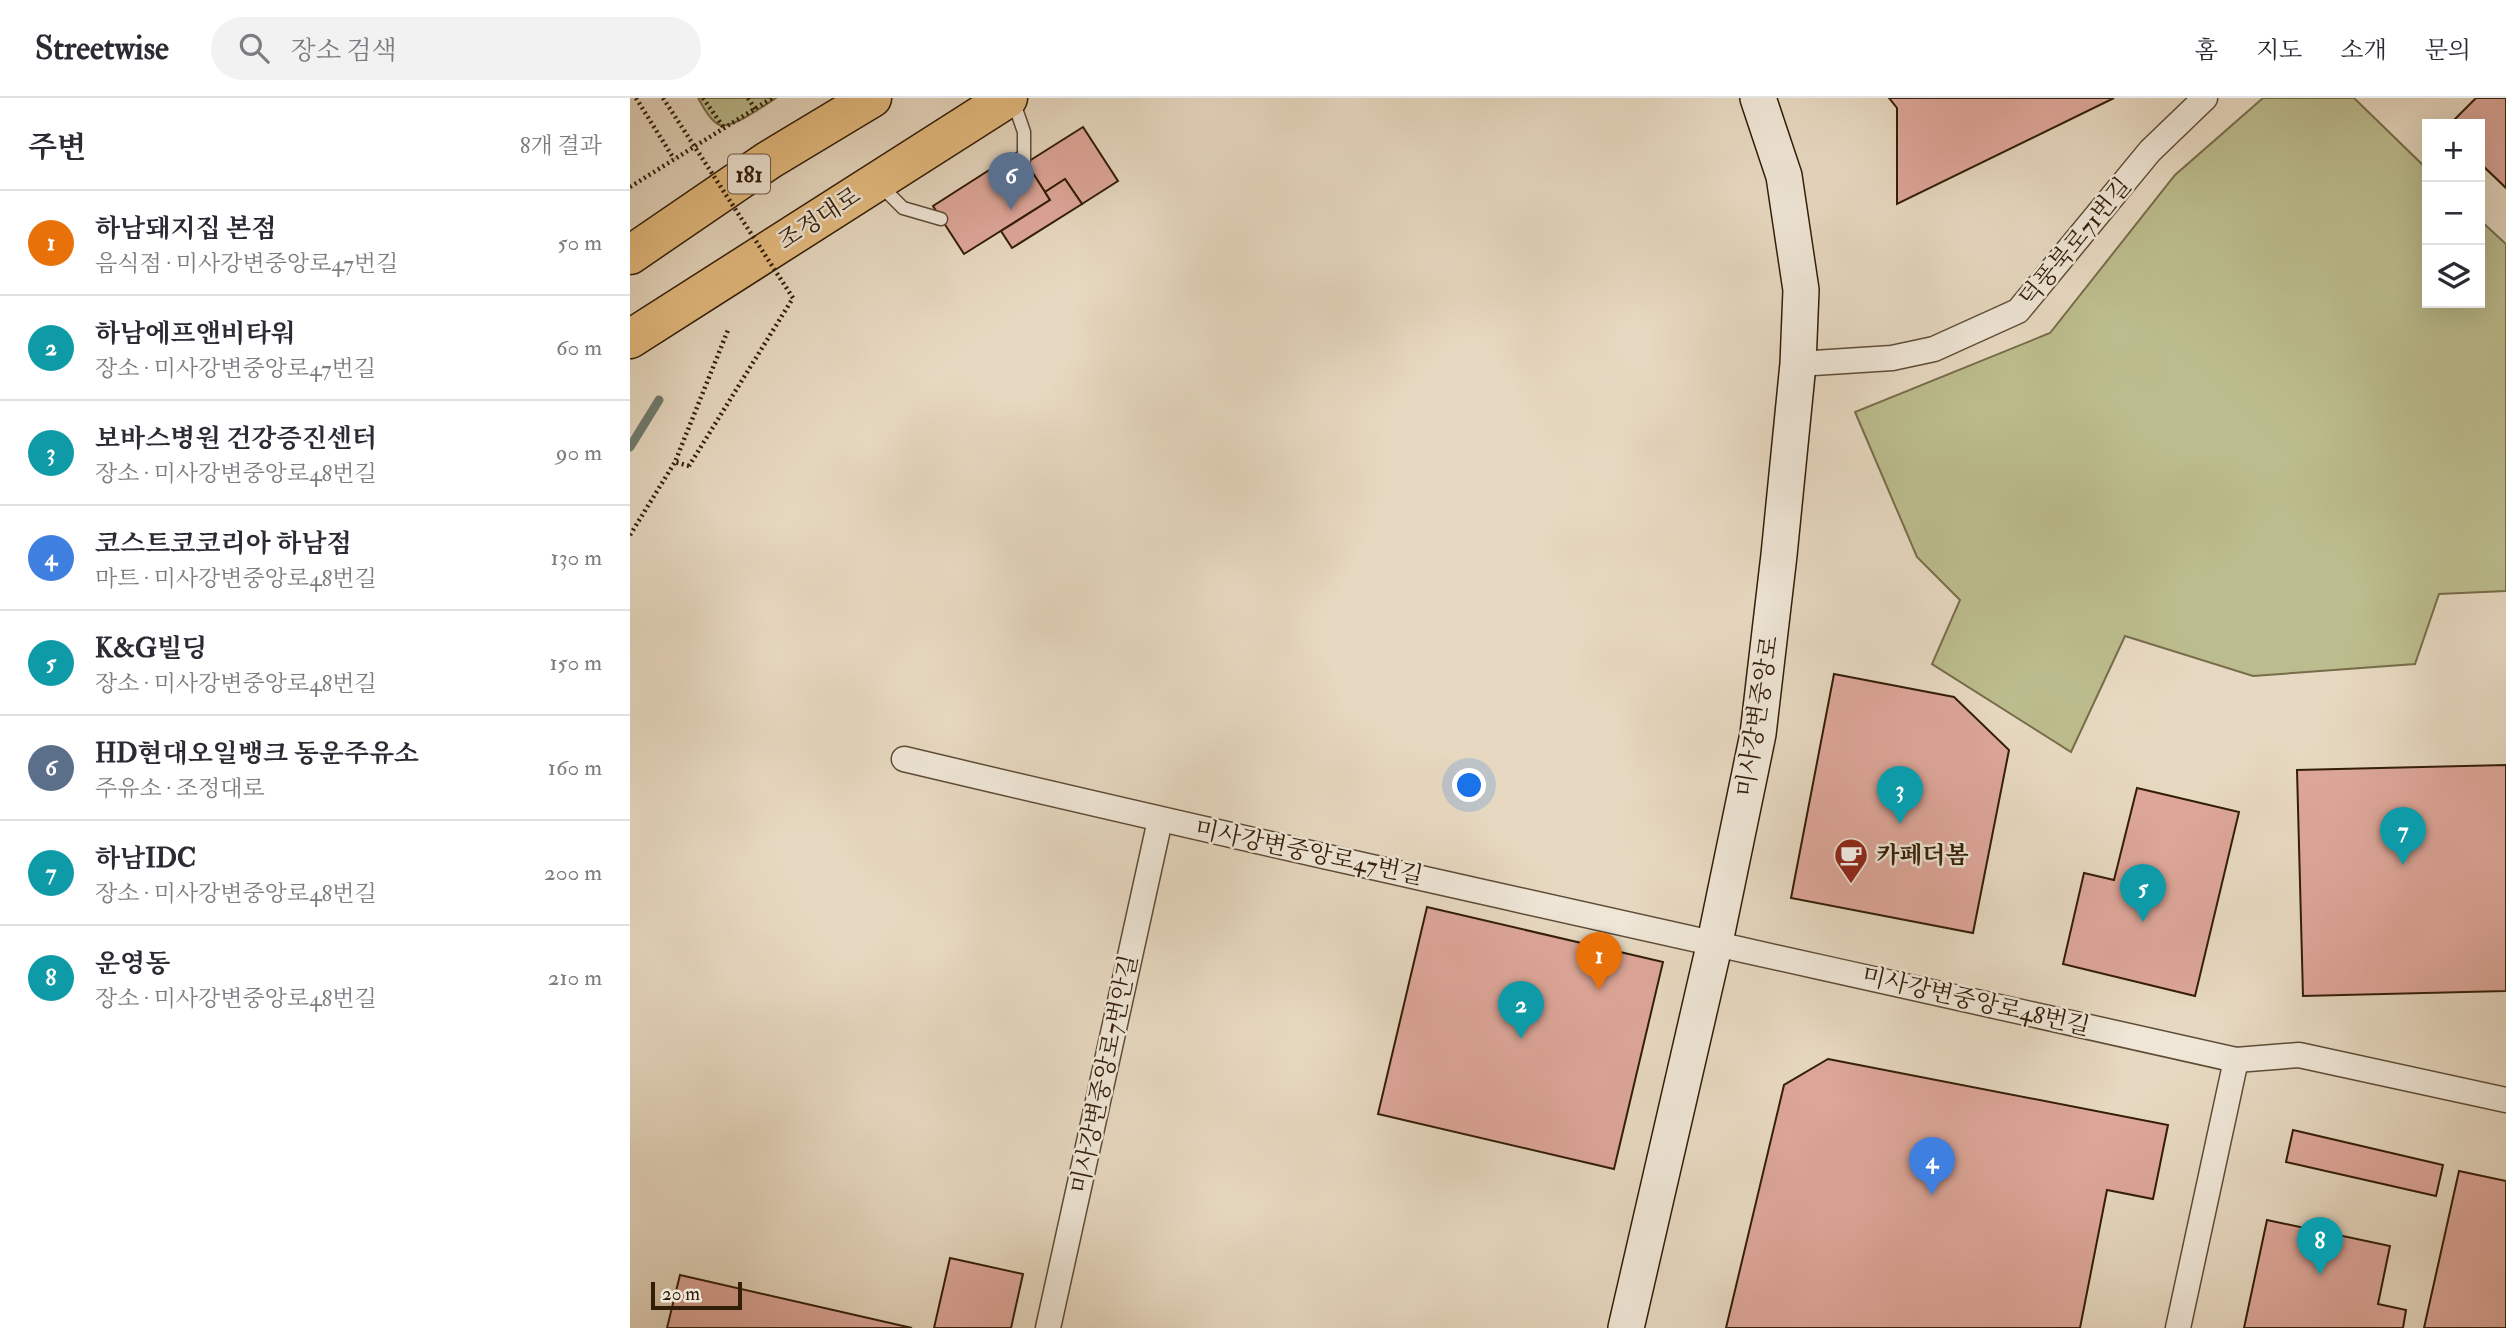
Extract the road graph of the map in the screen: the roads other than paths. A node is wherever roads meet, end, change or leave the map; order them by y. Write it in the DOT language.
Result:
graph roads {
  1 [pos="872,98"];
  2 [pos="1010,98"];
  3 [pos="1758,98"];
  4 [pos="2205,98"];
  5 [pos="1024,160"];
  6 [pos="877,181"];
  7 [pos="941,219"];
  8 [pos="630,255"];
  9 [pos="630,339"];
  10 [pos="1798,364"];
  11 [pos="904,759"];
  12 [pos="1160,820"];
  13 [pos="1716,942"];
  14 [pos="2236,1060"];
  15 [pos="2506,1100"];
  16 [pos="1048,1328"];
  17 [pos="1626,1328"];
  18 [pos="2178,1328"];
  1 -- 8 [label="main road, 181"];
  2 -- 5 [label="lane"];
  2 -- 6 [label="main road, 조정대로"];
  3 -- 10 [label="street, 미사강변중앙로"];
  4 -- 10 [label="street, 덕풍북로71번길"];
  6 -- 7 [label="lane"];
  6 -- 9 [label="main road, 조정대로"];
  10 -- 13 [label="street, 미사강변중앙로"];
  11 -- 12 [label="street, 미사강변중앙로47번길"];
  12 -- 13 [label="street, 미사강변중앙로47번길"];
  12 -- 16 [label="street, 미사강변중앙로7번안길"];
  13 -- 14 [label="street, 미사강변중앙로48번길"];
  13 -- 17 [label="street, 미사강변중앙로"];
  14 -- 15 [label="street, 미사강변중앙로48번길"];
  14 -- 18 [label="street"];
}
